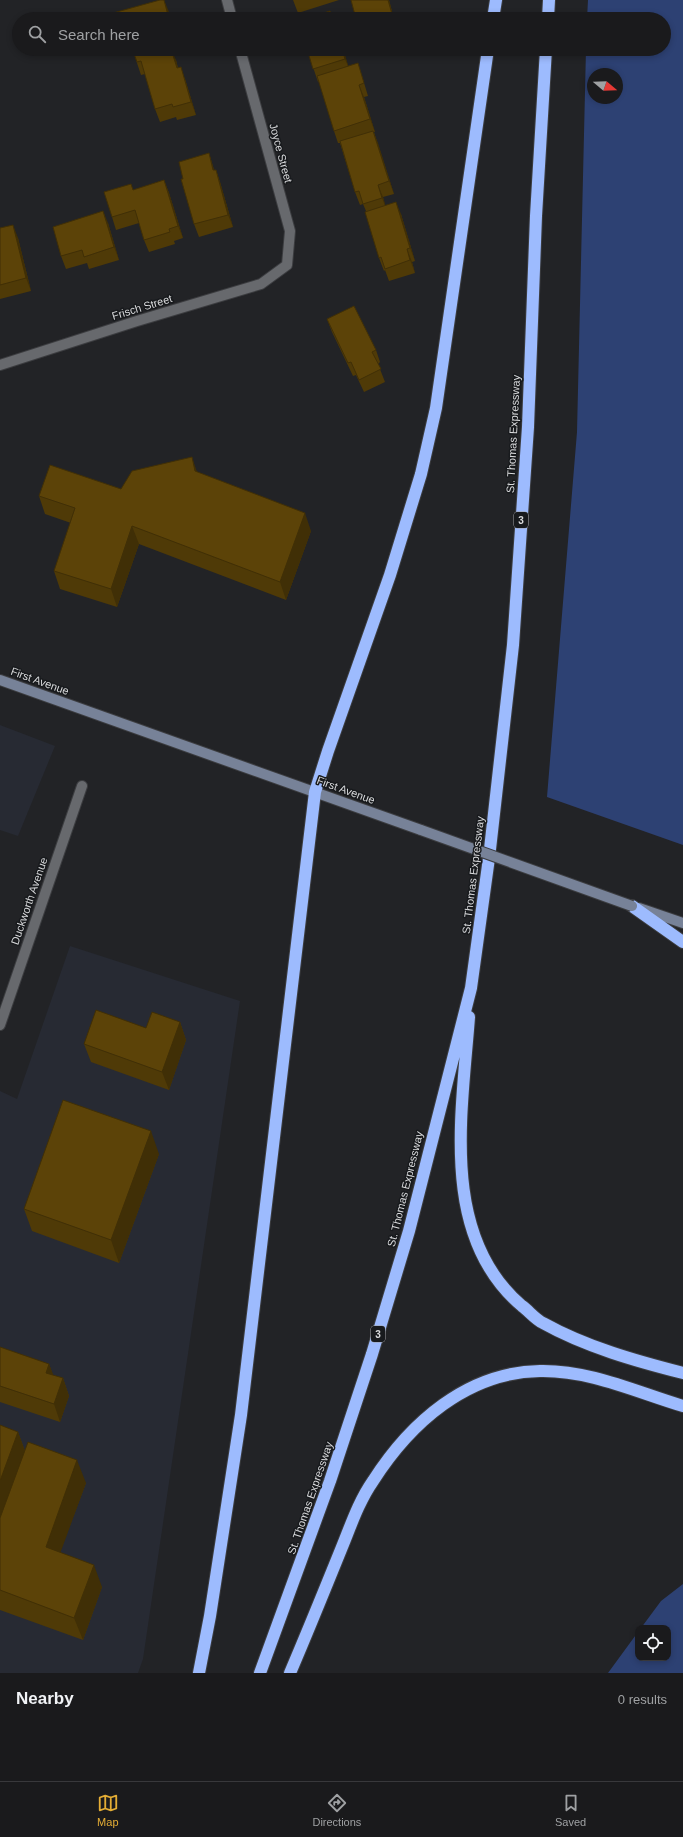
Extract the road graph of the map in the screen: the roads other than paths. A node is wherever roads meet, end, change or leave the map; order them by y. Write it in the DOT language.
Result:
graph roads {
  1 [pos="227,0"];
  2 [pos="496,0"];
  3 [pos="549,0"];
  4 [pos="230,12"];
  5 [pos="494,12"];
  6 [pos="548,12"];
  7 [pos="242,56"];
  8 [pos="487,56"];
  9 [pos="546,56"];
  10 [pos="287,265"];
  11 [pos="0,364"];
  12 [pos="0,680"];
  13 [pos="82,786"];
  14 [pos="315,792"];
  15 [pos="632,906"];
  16 [pos="683,923"];
  17 [pos="683,942"];
  18 [pos="471,988"];
  19 [pos="0,1025"];
  20 [pos="683,1373"];
  21 [pos="683,1406"];
  22 [pos="199,1673"];
  23 [pos="260,1673"];
  24 [pos="290,1673"];
  1 -- 4 [label="street"];
  2 -- 5 [label="highway"];
  3 -- 6 [label="highway"];
  7 -- 10 [label="street, Joyce Street"];
  8 -- 14 [label="highway"];
  9 -- 18 [label="highway, St. Thomas Expressway / 3"];
  10 -- 11 [label="street, Frisch Street"];
  12 -- 14 [label="main road, First Avenue"];
  13 -- 19 [label="street, Duckworth Avenue"];
  14 -- 15 [label="main road, First Avenue, bridge"];
  14 -- 22 [label="highway"];
  15 -- 16 [label="main road, First Avenue"];
  15 -- 17 [label="highway"];
  18 -- 20 [label="highway"];
  18 -- 23 [label="highway, St. Thomas Expressway / 3"];
  21 -- 24 [label="highway"];
}
